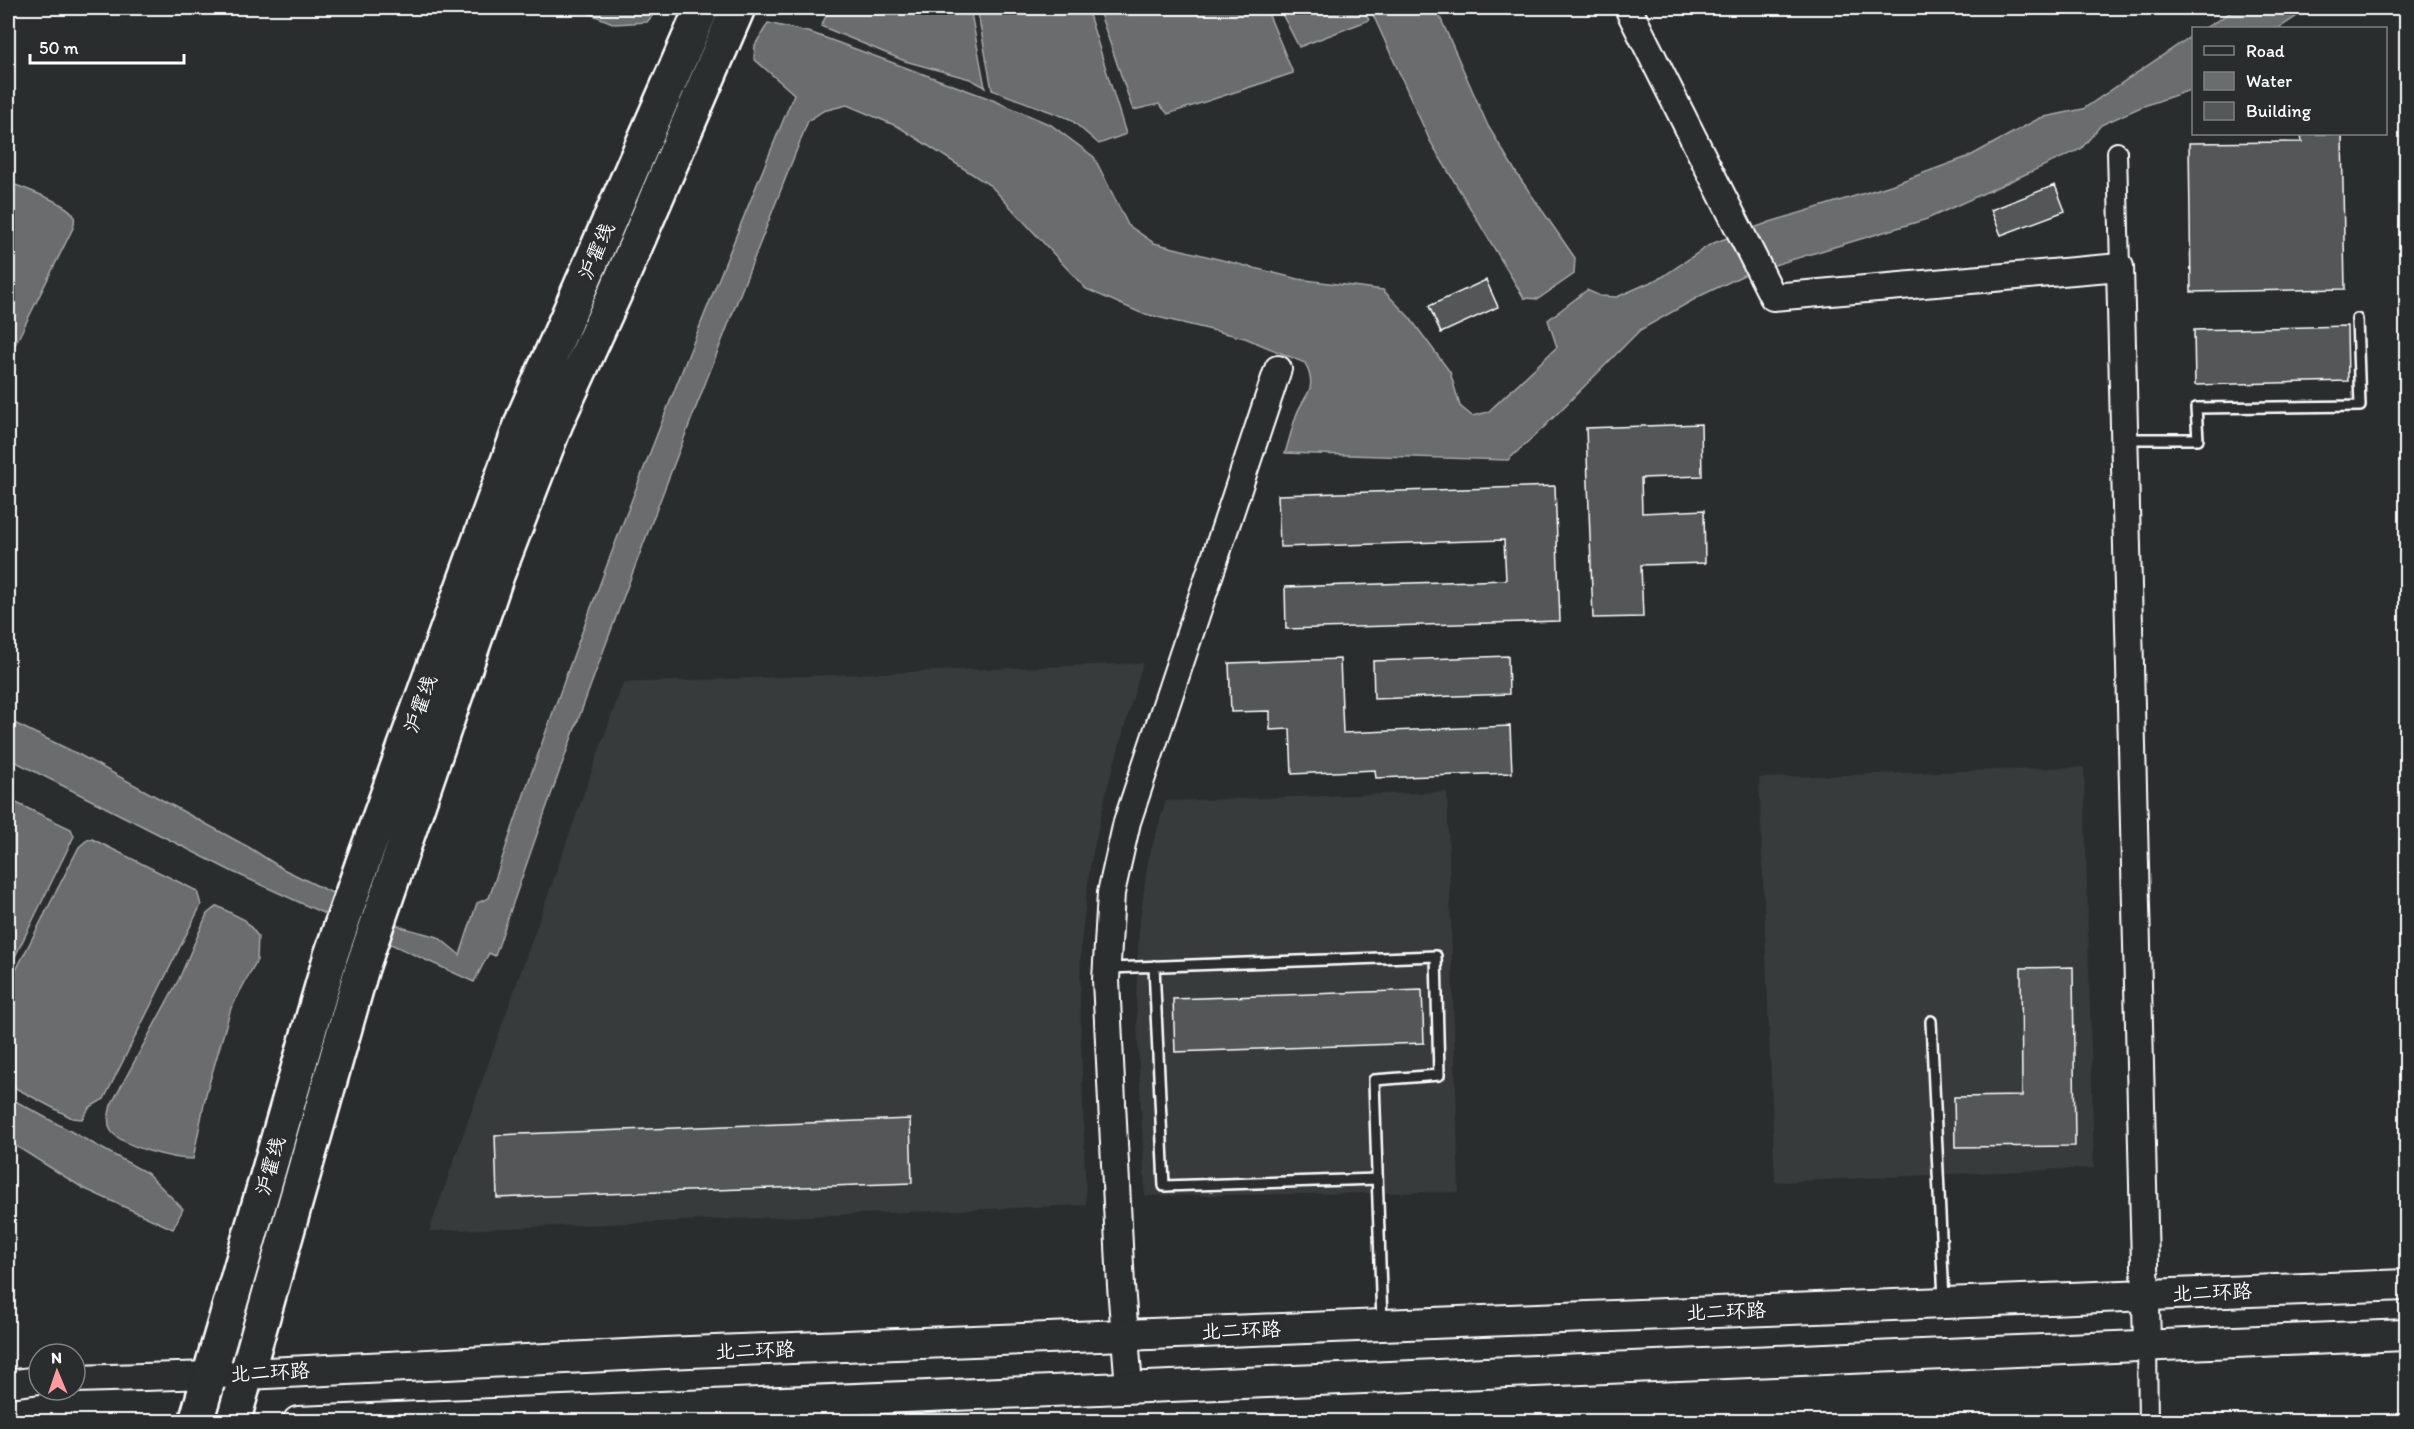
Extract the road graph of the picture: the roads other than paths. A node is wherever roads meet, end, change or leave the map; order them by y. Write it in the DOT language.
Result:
graph roads {
  1 [pos="702,8"];
  2 [pos="738,8"];
  3 [pos="1628,8"];
  4 [pos="2117,152"];
  5 [pos="2120,267"];
  6 [pos="2357,320"];
  7 [pos="1278,369"];
  8 [pos="2124,439"];
  9 [pos="1154,966"];
  10 [pos="1107,968"];
  11 [pos="1931,1021"];
  12 [pos="1377,1179"];
  13 [pos="2406,1285"];
  14 [pos="2145,1295"];
  15 [pos="1944,1302"];
  16 [pos="1382,1325"];
  17 [pos="1126,1335"];
  18 [pos="2406,1335"];
  19 [pos="2147,1344"];
  20 [pos="246,1374"];
  21 [pos="210,1375"];
  22 [pos="87,1379"];
  23 [pos="27,1382"];
  24 [pos="8,1384"];
  25 [pos="1129,1387"];
  26 [pos="196,1422"];
  27 [pos="233,1422"];
  28 [pos="298,1422"];
  29 [pos="2148,1422"];
  1 -- 21 [label="highway, 沪霍线"];
  2 -- 20 [label="highway, 沪霍线"];
  3 -- 5 [label="street"];
  4 -- 5 [label="street"];
  5 -- 8 [label="street"];
  6 -- 8 [label="lane"];
  7 -- 10 [label="street"];
  8 -- 14 [label="street"];
  9 -- 10 [label="lane"];
  9 -- 12 [label="lane"];
  9 -- 12 [label="lane"];
  10 -- 17 [label="street"];
  11 -- 15 [label="lane"];
  12 -- 16 [label="lane"];
  13 -- 14 [label="main road, 北二环路"];
  14 -- 15 [label="main road, 北二环路"];
  14 -- 19 [label="street"];
  15 -- 16 [label="main road, 北二环路"];
  16 -- 17 [label="main road, 北二环路"];
  17 -- 20 [label="main road, 北二环路"];
  17 -- 25 [label="street"];
  18 -- 19 [label="main road"];
  19 -- 25 [label="main road"];
  19 -- 29 [label="street"];
  20 -- 21 [label="street, 北二环路"];
  20 -- 27 [label="highway, 沪霍线"];
  21 -- 22 [label="street, 北二环路"];
  21 -- 26 [label="highway, 沪霍线"];
  23 -- 24 [label="street"];
  25 -- 28 [label="main road"];
}
